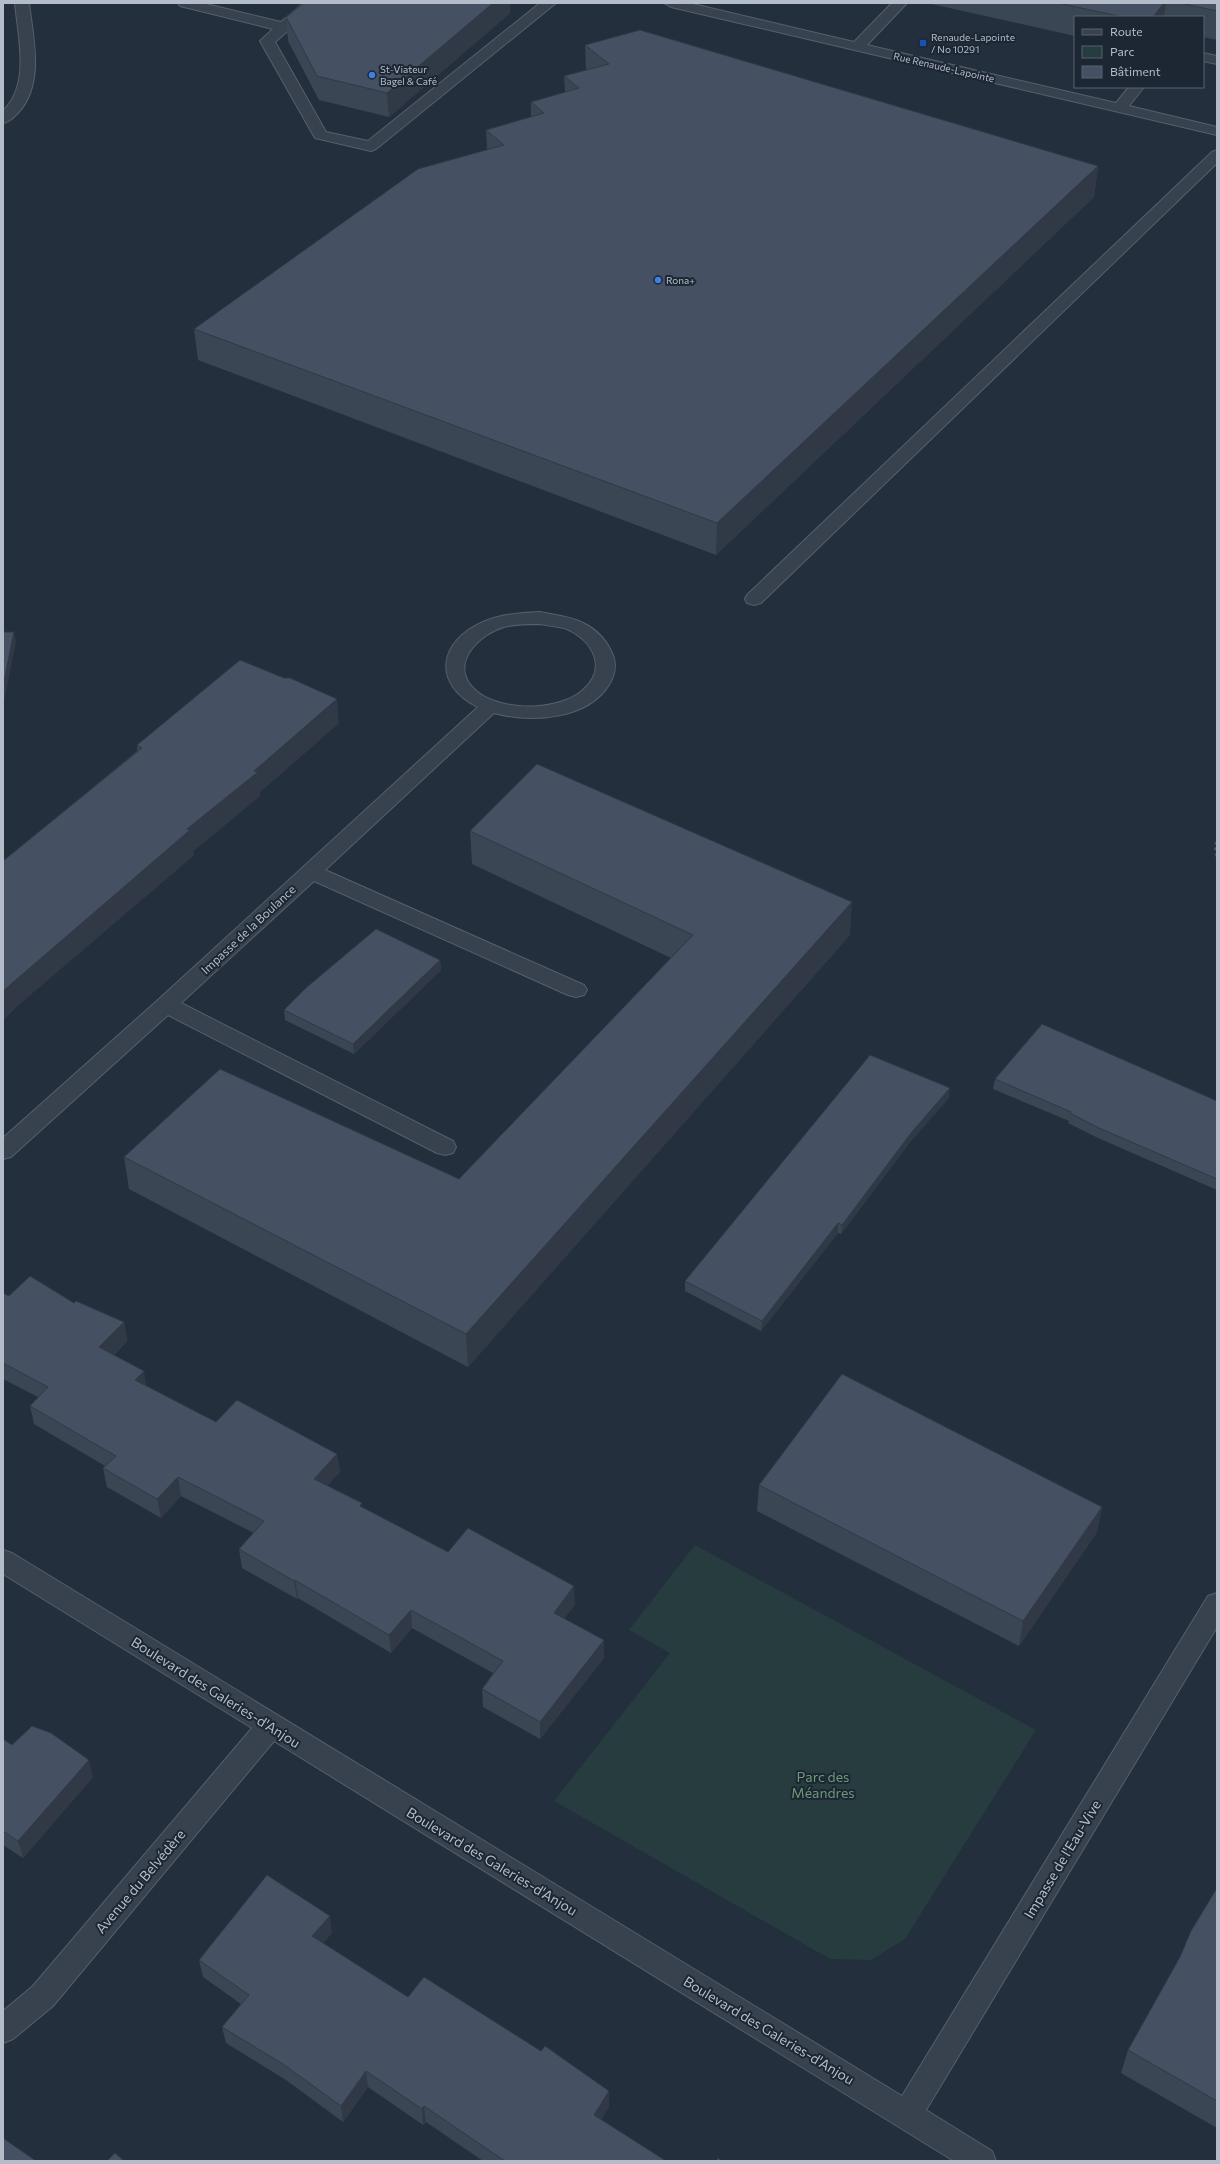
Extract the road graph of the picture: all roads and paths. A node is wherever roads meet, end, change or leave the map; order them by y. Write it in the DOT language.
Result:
graph roads {
  1 [pos="22,3"];
  2 [pos="185,3"];
  3 [pos="313,3"];
  4 [pos="549,3"];
  5 [pos="671,3"];
  6 [pos="900,3"];
  7 [pos="284,27"];
  8 [pos="857,47"];
  9 [pos="1204,56"];
  10 [pos="1217,60"];
  11 [pos="1136,88"];
  12 [pos="1120,108"];
  13 [pos="3,119"];
  14 [pos="1217,132"];
  15 [pos="1217,155"];
  16 [pos="754,599"];
  17 [pos="491,706"];
  18 [pos="1217,842"];
  19 [pos="1217,860"];
  20 [pos="310,871"];
  21 [pos="576,990"];
  22 [pos="166,1005"];
  23 [pos="446,1147"];
  24 [pos="3,1152"];
  25 [pos="3,1561"];
  26 [pos="1217,1604"];
  27 [pos="270,1726"];
  28 [pos="3,2029"];
  29 [pos="907,2114"];
  30 [pos="981,2161"];
  1 -- 13 [label="street"];
  2 -- 7 [label="street"];
  3 -- 7 [label="street"];
  4 -- 7 [label="street"];
  5 -- 8 [label="street, Rue Renaude-Lapointe"];
  6 -- 8 [label="street"];
  8 -- 12 [label="street, Rue Renaude-Lapointe"];
  9 -- 10 [label="street"];
  11 -- 12 [label="street"];
  12 -- 14 [label="street, Rue Renaude-Lapointe"];
  15 -- 16 [label="street"];
  17 -- 17 [label="street"];
  17 -- 20 [label="street, Impasse de la Boulance"];
  18 -- 19 [label="path"];
  20 -- 21 [label="street"];
  20 -- 22 [label="street, Impasse de la Boulance"];
  22 -- 23 [label="street"];
  22 -- 24 [label="street, Impasse de la Boulance"];
  25 -- 27 [label="street, Boulevard des Galeries-d'Anjou"];
  26 -- 29 [label="street, Impasse de l'Eau-Vive"];
  27 -- 28 [label="street, Avenue du Belvédère"];
  27 -- 29 [label="street, Boulevard des Galeries-d'Anjou"];
  29 -- 30 [label="street, Boulevard des Galeries-d'Anjou"];
}
